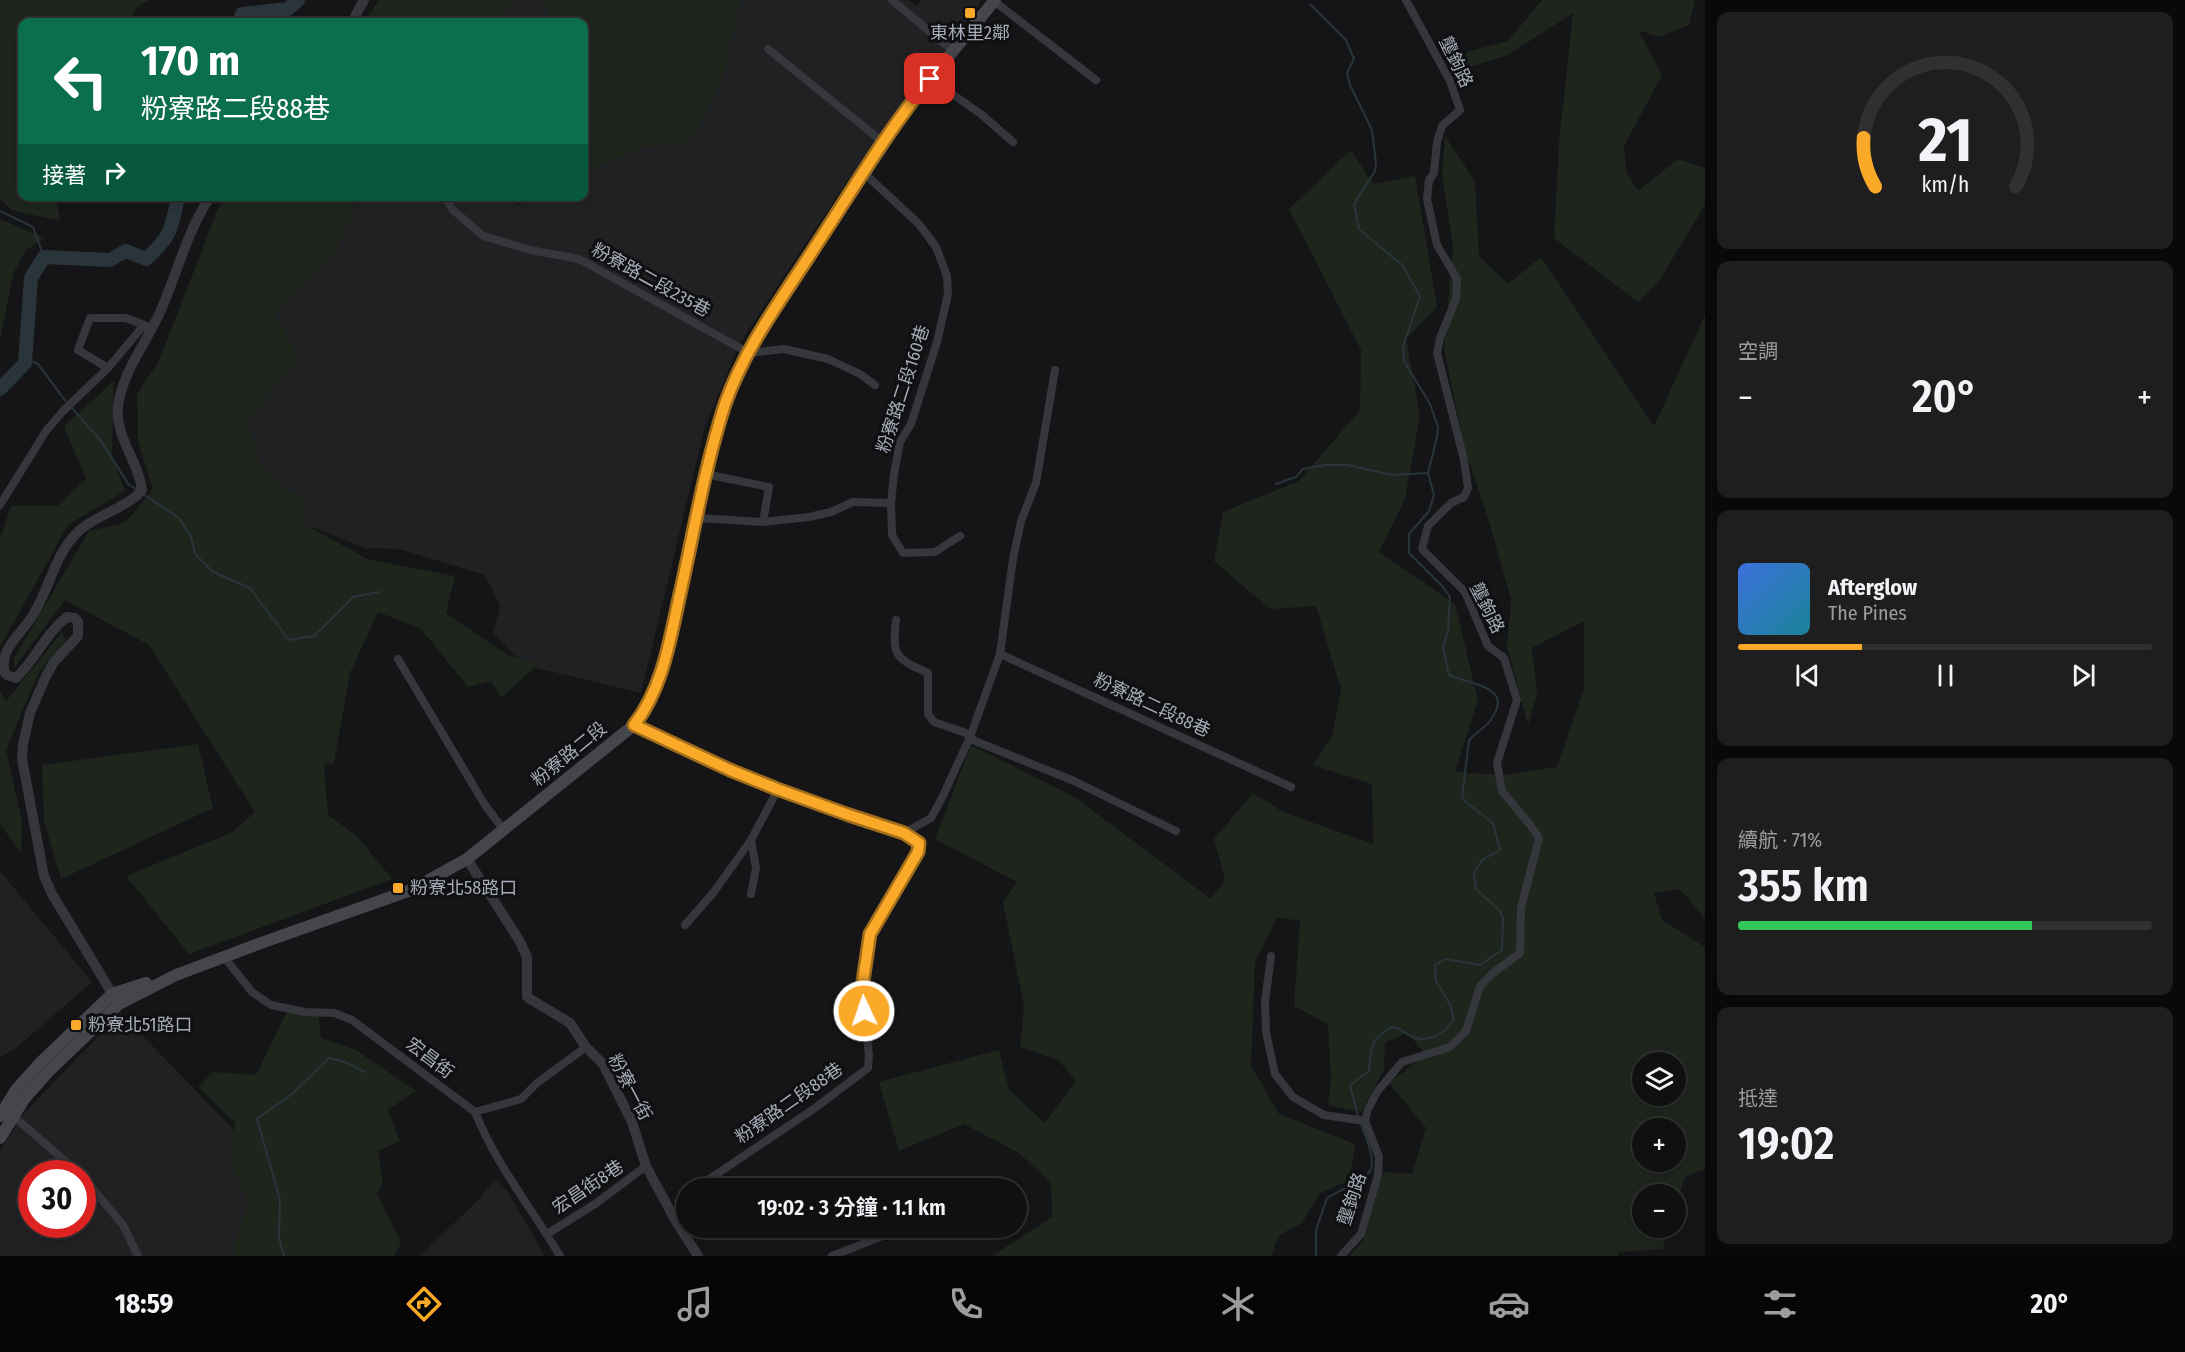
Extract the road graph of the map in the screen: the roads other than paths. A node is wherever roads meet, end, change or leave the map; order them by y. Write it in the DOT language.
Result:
graph roads {
  1 [pos="364,0"];
  2 [pos="892,0"];
  3 [pos="995,0"];
  4 [pos="1406,0"];
  5 [pos="354,18"];
  6 [pos="768,49"];
  7 [pos="953,51"];
  8 [pos="930,79"];
  9 [pos="1096,80"];
  10 [pos="1013,142"];
  11 [pos="884,143"];
  12 [pos="864,173"];
  13 [pos="209,201"];
  14 [pos="447,201"];
  15 [pos="149,326"];
  16 [pos="749,353"];
  17 [pos="108,368"];
  18 [pos="1054,370"];
  19 [pos="875,385"];
  20 [pos="705,474"];
  21 [pos="891,503"];
  22 [pos="0,505"];
  23 [pos="697,518"];
  24 [pos="764,522"];
  25 [pos="960,536"];
  26 [pos="896,620"];
  27 [pos="1000,654"];
  28 [pos="398,659"];
  29 [pos="634,725"];
  30 [pos="969,737"];
  31 [pos="1291,787"];
  32 [pos="777,789"];
  33 [pos="503,829"];
  34 [pos="1176,831"];
  35 [pos="904,833"];
  36 [pos="752,840"];
  37 [pos="467,859"];
  38 [pos="751,894"];
  39 [pos="685,924"];
  40 [pos="1271,956"];
  41 [pos="224,957"];
  42 [pos="115,999"];
  43 [pos="586,1047"];
  44 [pos="475,1112"];
  45 [pos="6,1114"];
  46 [pos="1365,1121"];
  47 [pos="0,1138"];
  48 [pos="64,1160"];
  49 [pos="646,1166"];
  50 [pos="711,1178"];
  51 [pos="96,1192"];
  52 [pos="676,1215"];
  53 [pos="674,1218"];
  54 [pos="547,1234"];
  55 [pos="877,1238"];
  56 [pos="137,1255"];
  57 [pos="560,1256"];
  58 [pos="698,1256"];
  59 [pos="832,1256"];
  60 [pos="1341,1256"];
  1 -- 5 [label="street"];
  2 -- 7 [label="street"];
  3 -- 7 [label="main road, 粉寮路二段"];
  3 -- 9 [label="street"];
  4 -- 46 [label="street, 壟鉤路"];
  6 -- 11 [label="street"];
  7 -- 8 [label="main road, 粉寮路二段"];
  8 -- 10 [label="street"];
  8 -- 11 [label="main road, 粉寮路二段"];
  11 -- 12 [label="main road, 粉寮路二段"];
  12 -- 16 [label="main road, 粉寮路二段"];
  12 -- 21 [label="street, 粉寮路二段160巷"];
  13 -- 15 [label="street"];
  14 -- 16 [label="street, 粉寮路二段235巷"];
  15 -- 17 [label="street"];
  15 -- 17 [label="street"];
  15 -- 42 [label="street"];
  16 -- 19 [label="street"];
  16 -- 20 [label="main road, 粉寮路二段"];
  17 -- 22 [label="street"];
  18 -- 27 [label="street"];
  20 -- 23 [label="main road, 粉寮路二段"];
  20 -- 24 [label="street"];
  21 -- 24 [label="street"];
  21 -- 25 [label="street, 粉寮路二段160巷"];
  23 -- 24 [label="street"];
  23 -- 29 [label="main road, 粉寮路二段"];
  26 -- 30 [label="street"];
  27 -- 30 [label="street"];
  27 -- 31 [label="street, 粉寮路二段88巷"];
  28 -- 33 [label="street"];
  29 -- 32 [label="street"];
  29 -- 33 [label="main road, 粉寮路二段"];
  30 -- 34 [label="street"];
  30 -- 35 [label="street"];
  32 -- 35 [label="street"];
  32 -- 36 [label="street"];
  33 -- 37 [label="main road, 粉寮路二段"];
  35 -- 50 [label="street, 粉寮路二段88巷"];
  36 -- 38 [label="street"];
  36 -- 39 [label="street"];
  37 -- 41 [label="main road, 粉寮路二段"];
  37 -- 43 [label="street, 粉寮一街"];
  40 -- 46 [label="street"];
  41 -- 42 [label="main road, 粉寮路二段"];
  41 -- 44 [label="street, 宏昌街"];
  42 -- 45 [label="main road, 粉寮路二段"];
  43 -- 44 [label="street"];
  43 -- 49 [label="street, 粉寮一街"];
  44 -- 54 [label="street, 宏昌街"];
  45 -- 47 [label="main road, 粉寮路二段"];
  45 -- 48 [label="street"];
  46 -- 60 [label="street, 壟鉤路"];
  49 -- 53 [label="street, 粉寮一街"];
  49 -- 54 [label="street, 宏昌街8巷"];
  51 -- 56 [label="street"];
  52 -- 53 [label="street"];
  53 -- 58 [label="street, 粉寮一街"];
  54 -- 57 [label="street, 宏昌街"];
  55 -- 59 [label="street"];
}
